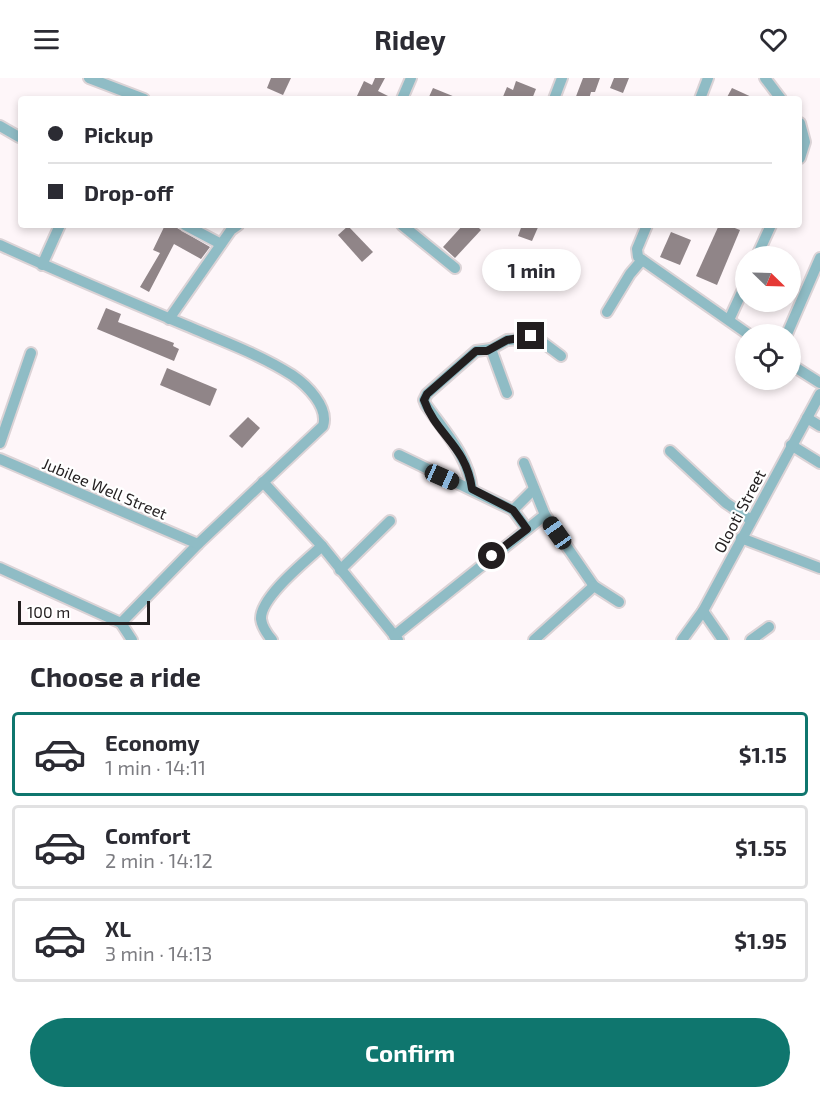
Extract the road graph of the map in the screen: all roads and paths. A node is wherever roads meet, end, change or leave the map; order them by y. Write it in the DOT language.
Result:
graph roads {
  1 [pos="89,78"];
  2 [pos="411,78"];
  3 [pos="562,78"];
  4 [pos="708,78"];
  5 [pos="765,78"];
  6 [pos="120,95"];
  7 [pos="403,96"];
  8 [pos="555,96"];
  9 [pos="701,96"];
  10 [pos="779,96"];
  11 [pos="0,126"];
  12 [pos="802,127"];
  13 [pos="18,137"];
  14 [pos="802,152"];
  15 [pos="59,228"];
  16 [pos="191,228"];
  17 [pos="234,228"];
  18 [pos="406,228"];
  19 [pos="646,228"];
  20 [pos="770,228"];
  21 [pos="221,244"];
  22 [pos="0,245"];
  23 [pos="762,246"];
  24 [pos="820,258"];
  25 [pos="642,260"];
  26 [pos="42,265"];
  27 [pos="455,268"];
  28 [pos="735,307"];
  29 [pos="607,312"];
  30 [pos="170,319"];
  31 [pos="729,320"];
  32 [pos="735,324"];
  33 [pos="791,324"];
  34 [pos="491,349"];
  35 [pos="31,353"];
  36 [pos="561,356"];
  37 [pos="801,370"];
  38 [pos="820,383"];
  39 [pos="507,393"];
  40 [pos="820,394"];
  41 [pos="807,418"];
  42 [pos="820,426"];
  43 [pos="0,443"];
  44 [pos="791,446"];
  45 [pos="670,451"];
  46 [pos="399,456"];
  47 [pos="0,459"];
  48 [pos="524,463"];
  49 [pos="820,463"];
  50 [pos="263,482"];
  51 [pos="472,489"];
  52 [pos="534,489"];
  53 [pos="513,510"];
  54 [pos="544,515"];
  55 [pos="751,520"];
  56 [pos="390,521"];
  57 [pos="527,529"];
  58 [pos="741,538"];
  59 [pos="198,544"];
  60 [pos="322,546"];
  61 [pos="0,568"];
  62 [pos="820,568"];
  63 [pos="340,570"];
  64 [pos="594,586"];
  65 [pos="619,602"];
  66 [pos="703,611"];
  67 [pos="121,623"];
  68 [pos="769,627"];
  69 [pos="396,638"];
  70 [pos="132,640"];
  71 [pos="272,640"];
  72 [pos="534,640"];
  73 [pos="682,640"];
  74 [pos="723,640"];
  75 [pos="751,640"];
  1 -- 6 [label="street"];
  2 -- 7 [label="street"];
  3 -- 8 [label="street"];
  4 -- 9 [label="street"];
  5 -- 10 [label="street"];
  11 -- 13 [label="street"];
  12 -- 14 [label="street"];
  15 -- 26 [label="street"];
  16 -- 21 [label="street"];
  17 -- 21 [label="street"];
  18 -- 27 [label="street"];
  19 -- 25 [label="street"];
  20 -- 23 [label="street"];
  21 -- 30 [label="street"];
  22 -- 26 [label="street"];
  24 -- 33 [label="street"];
  25 -- 29 [label="street"];
  25 -- 31 [label="street"];
  26 -- 30 [label="street"];
  28 -- 31 [label="street"];
  30 -- 50 [label="street"];
  31 -- 32 [label="street"];
  34 -- 36 [label="street"];
  34 -- 39 [label="street"];
  34 -- 51 [label="street"];
  35 -- 43 [label="street"];
  37 -- 38 [label="street"];
  40 -- 41 [label="street, Olooti Street"];
  41 -- 42 [label="street"];
  41 -- 44 [label="street, Olooti Street"];
  44 -- 49 [label="street"];
  44 -- 55 [label="street, Olooti Street"];
  45 -- 55 [label="street"];
  46 -- 51 [label="street"];
  47 -- 59 [label="street, Jubilee Well Street"];
  48 -- 52 [label="street"];
  50 -- 59 [label="street"];
  50 -- 60 [label="street"];
  51 -- 53 [label="street"];
  52 -- 53 [label="street"];
  52 -- 54 [label="street"];
  53 -- 57 [label="street"];
  54 -- 57 [label="street"];
  54 -- 64 [label="street"];
  55 -- 58 [label="street, Olooti Street"];
  56 -- 63 [label="street"];
  57 -- 69 [label="street"];
  58 -- 62 [label="street"];
  58 -- 66 [label="street, Olooti Street"];
  59 -- 67 [label="street"];
  60 -- 63 [label="street"];
  60 -- 71 [label="street"];
  61 -- 67 [label="street"];
  63 -- 69 [label="street"];
  64 -- 65 [label="street"];
  64 -- 72 [label="street"];
  66 -- 73 [label="street, Olooti Street"];
  66 -- 74 [label="street"];
  67 -- 70 [label="street"];
  68 -- 75 [label="street"];
}
